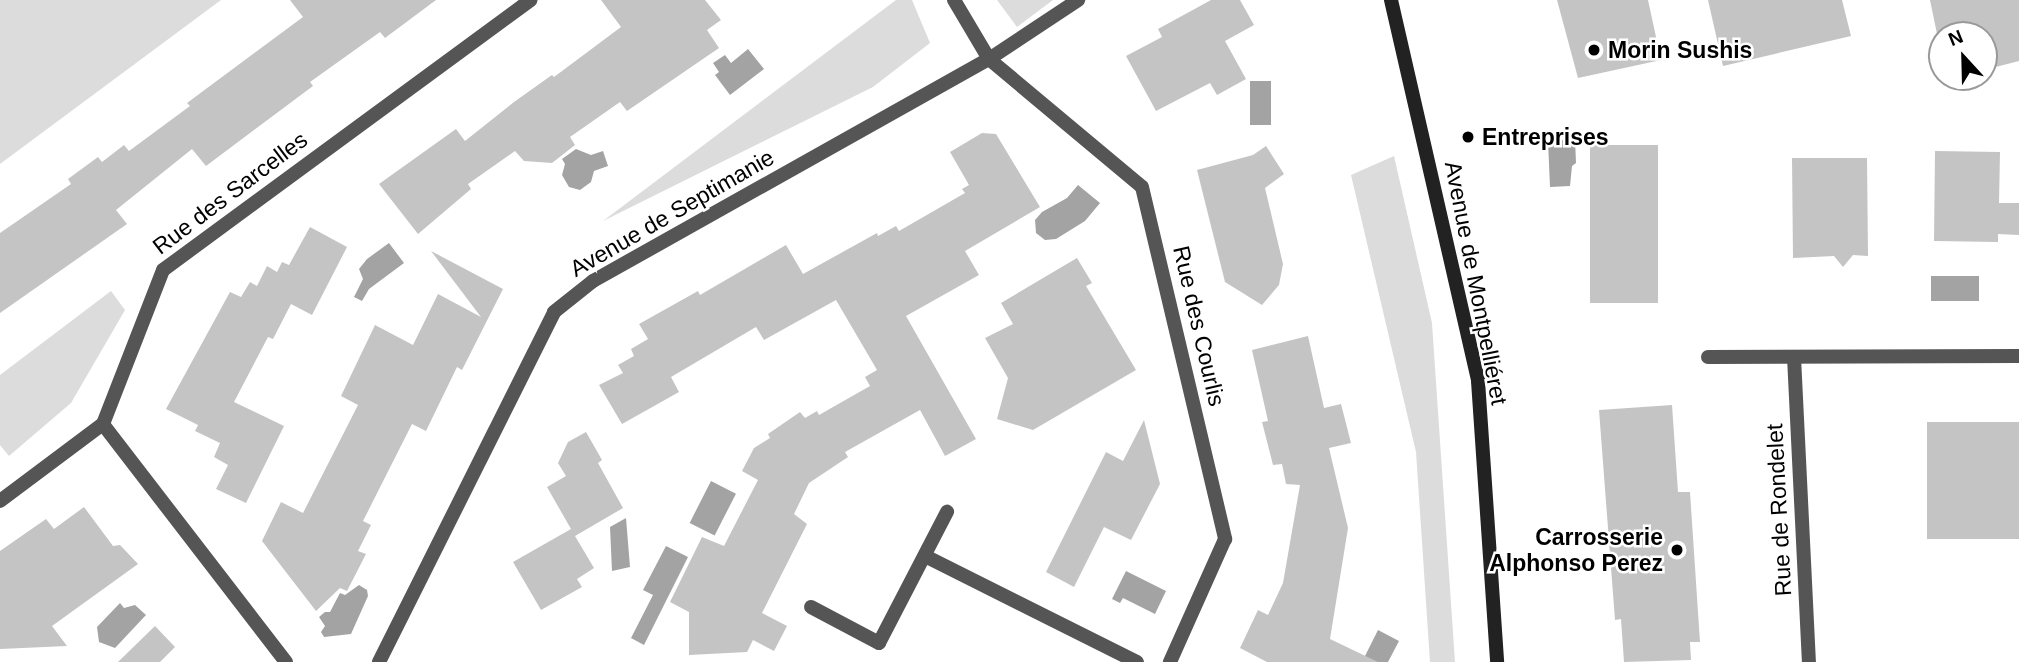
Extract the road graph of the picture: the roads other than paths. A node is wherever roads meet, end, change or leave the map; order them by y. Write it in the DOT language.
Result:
graph roads {
  1 [pos="530,0"];
  2 [pos="954,0"];
  3 [pos="1078,0"];
  4 [pos="1391,0"];
  5 [pos="989,59"];
  6 [pos="2019,356"];
  7 [pos="1708,357"];
  8 [pos="1794,357"];
  9 [pos="103,424"];
  10 [pos="0,500"];
  11 [pos="947,512"];
  12 [pos="925,556"];
  13 [pos="811,607"];
  14 [pos="286,662"];
  15 [pos="379,662"];
  16 [pos="1137,662"];
  17 [pos="1170,662"];
  18 [pos="1497,662"];
  19 [pos="1809,662"];
  1 -- 9 [label="street, Rue des Sarcelles"];
  2 -- 5 [label="street"];
  3 -- 5 [label="street, Avenue de Septimanie"];
  4 -- 18 [label="street, Avenue de Montpelliéret"];
  5 -- 15 [label="street, Avenue de Septimanie"];
  5 -- 17 [label="street, Rue des Courlis"];
  6 -- 8 [label="street"];
  7 -- 8 [label="street"];
  8 -- 19 [label="street, Rue de Rondelet"];
  9 -- 10 [label="street"];
  9 -- 14 [label="street"];
  11 -- 12 [label="street"];
  12 -- 13 [label="street"];
  12 -- 16 [label="street"];
}
